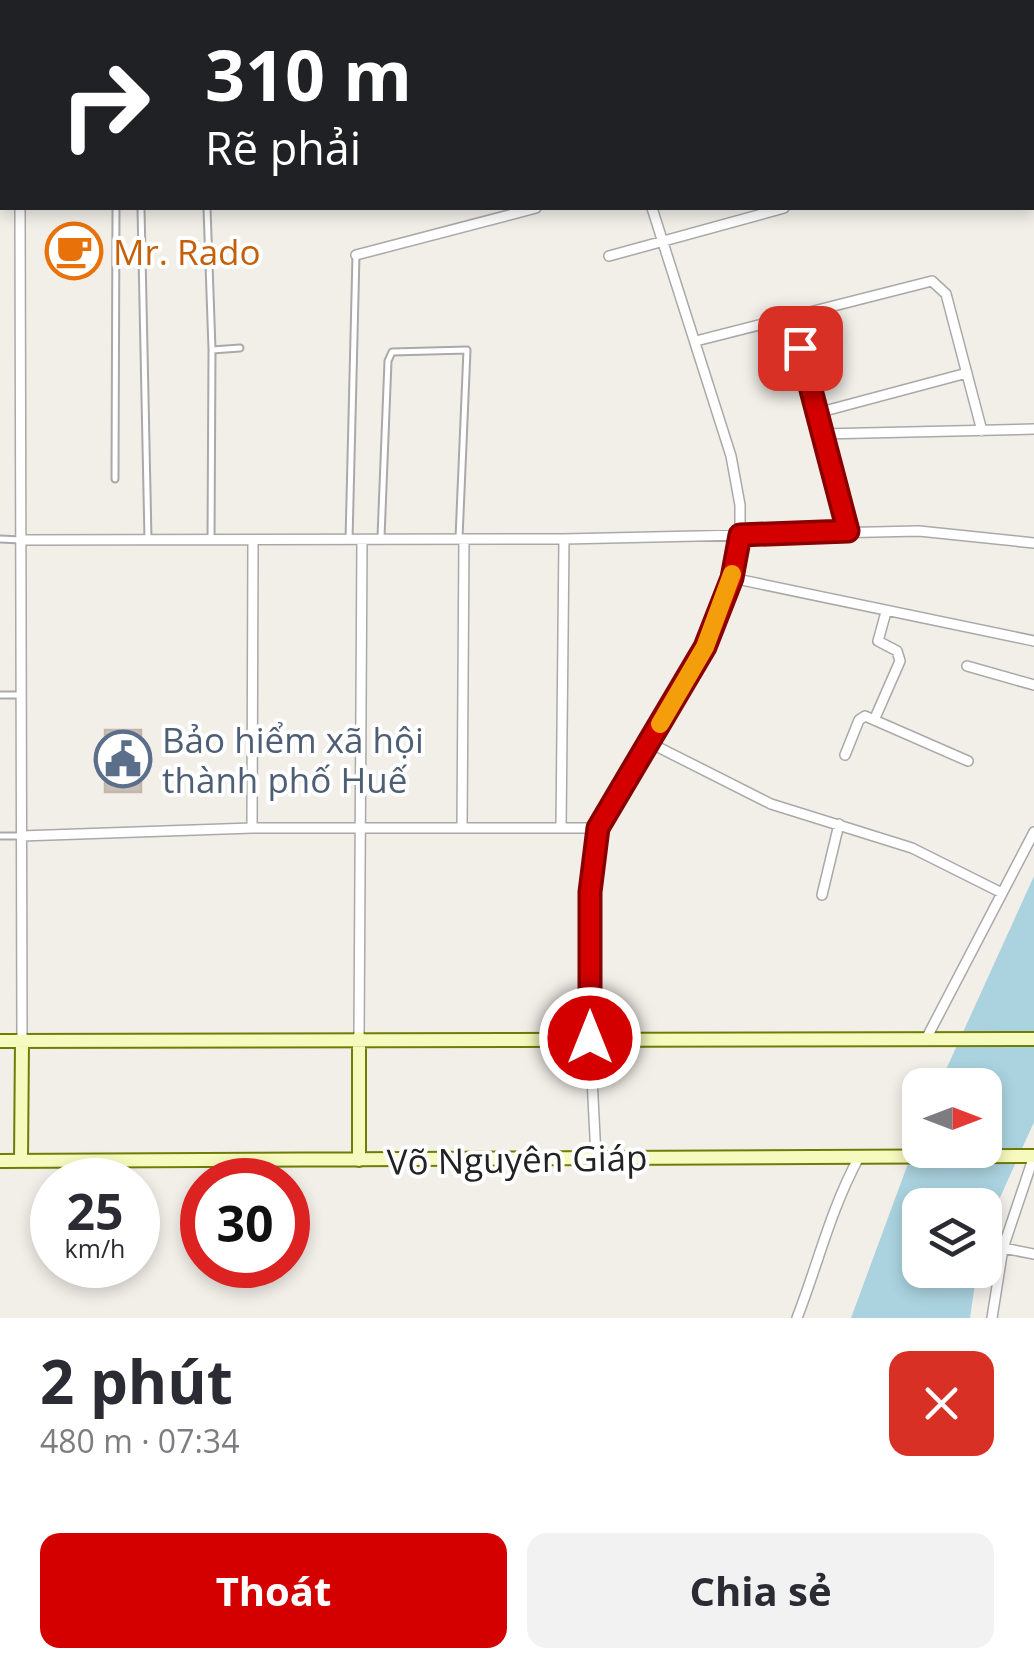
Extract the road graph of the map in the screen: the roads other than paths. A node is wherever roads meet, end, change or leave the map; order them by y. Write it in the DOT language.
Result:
graph roads {
  1 [pos="20,210"];
  2 [pos="116,210"];
  3 [pos="141,210"];
  4 [pos="206,210"];
  5 [pos="528,210"];
  6 [pos="653,210"];
  7 [pos="776,210"];
  8 [pos="661,239"];
  9 [pos="356,255"];
  10 [pos="609,256"];
  11 [pos="792,316"];
  12 [pos="696,341"];
  13 [pos="240,348"];
  14 [pos="212,350"];
  15 [pos="967,373"];
  16 [pos="817,413"];
  17 [pos="1034,429"];
  18 [pos="982,430"];
  19 [pos="822,434"];
  20 [pos="114,479"];
  21 [pos="848,531"];
  22 [pos="740,535"];
  23 [pos="462,538"];
  24 [pos="0,539"];
  25 [pos="564,539"];
  26 [pos="21,540"];
  27 [pos="148,540"];
  28 [pos="210,540"];
  29 [pos="253,540"];
  30 [pos="350,540"];
  31 [pos="362,540"];
  32 [pos="381,540"];
  33 [pos="1034,543"];
  34 [pos="732,578"];
  35 [pos="886,612"];
  36 [pos="1034,641"];
  37 [pos="967,666"];
  38 [pos="1034,685"];
  39 [pos="0,696"];
  40 [pos="21,696"];
  41 [pos="875,718"];
  42 [pos="650,743"];
  43 [pos="846,755"];
  44 [pos="968,760"];
  45 [pos="840,824"];
  46 [pos="252,828"];
  47 [pos="360,828"];
  48 [pos="462,828"];
  49 [pos="561,828"];
  50 [pos="598,828"];
  51 [pos="1034,832"];
  52 [pos="0,836"];
  53 [pos="22,836"];
  54 [pos="1002,893"];
  55 [pos="822,895"];
  56 [pos="359,1038"];
  57 [pos="590,1038"];
  58 [pos="932,1039"];
  59 [pos="1034,1039"];
  60 [pos="0,1040"];
  61 [pos="22,1041"];
  62 [pos="1031,1156"];
  63 [pos="859,1157"];
  64 [pos="596,1158"];
  65 [pos="0,1160"];
  66 [pos="21,1160"];
  67 [pos="360,1160"];
  68 [pos="1003,1248"];
  69 [pos="1034,1254"];
  70 [pos="797,1318"];
  71 [pos="992,1318"];
  1 -- 26 [label="street"];
  2 -- 20 [label="lane"];
  3 -- 27 [label="lane"];
  4 -- 14 [label="lane"];
  5 -- 9 [label="street"];
  6 -- 8 [label="street"];
  7 -- 8 [label="street"];
  8 -- 10 [label="street"];
  8 -- 12 [label="street"];
  9 -- 30 [label="lane"];
  11 -- 12 [label="street"];
  11 -- 15 [label="street"];
  11 -- 16 [label="street"];
  12 -- 22 [label="street"];
  13 -- 14 [label="lane"];
  14 -- 28 [label="lane"];
  15 -- 16 [label="street"];
  15 -- 18 [label="street"];
  16 -- 19 [label="street"];
  17 -- 18 [label="street"];
  18 -- 19 [label="street"];
  19 -- 21 [label="street"];
  21 -- 22 [label="street"];
  21 -- 33 [label="street"];
  22 -- 25 [label="street"];
  22 -- 34 [label="street"];
  23 -- 25 [label="street"];
  23 -- 32 [label="street"];
  23 -- 32 [label="lane"];
  23 -- 48 [label="street"];
  24 -- 26 [label="lane"];
  25 -- 49 [label="street"];
  26 -- 27 [label="street"];
  26 -- 40 [label="street"];
  27 -- 28 [label="street"];
  28 -- 29 [label="street"];
  29 -- 30 [label="street"];
  29 -- 46 [label="street"];
  30 -- 31 [label="street"];
  31 -- 32 [label="street"];
  31 -- 47 [label="street"];
  34 -- 35 [label="street"];
  34 -- 42 [label="street"];
  35 -- 36 [label="street"];
  35 -- 41 [label="street"];
  37 -- 38 [label="street"];
  39 -- 40 [label="lane"];
  40 -- 53 [label="street"];
  41 -- 43 [label="street"];
  41 -- 44 [label="street"];
  42 -- 45 [label="street"];
  42 -- 50 [label="street"];
  45 -- 54 [label="street"];
  45 -- 55 [label="street"];
  46 -- 47 [label="street"];
  46 -- 53 [label="street"];
  47 -- 48 [label="street"];
  47 -- 56 [label="street"];
  48 -- 49 [label="street"];
  49 -- 50 [label="street"];
  50 -- 57 [label="street"];
  51 -- 54 [label="street"];
  52 -- 53 [label="lane"];
  53 -- 61 [label="street"];
  54 -- 58 [label="street"];
  56 -- 57 [label="street"];
  56 -- 61 [label="street"];
  56 -- 67 [label="street"];
  57 -- 58 [label="street"];
  57 -- 64 [label="street"];
  58 -- 59 [label="street"];
  60 -- 61 [label="street"];
  61 -- 66 [label="street"];
  62 -- 63 [label="street, Võ Nguyên Giáp"];
  62 -- 68 [label="street"];
  63 -- 64 [label="street, Võ Nguyên Giáp"];
  63 -- 70 [label="street"];
  64 -- 67 [label="street, Võ Nguyên Giáp"];
  65 -- 66 [label="street, Võ Nguyên Giáp"];
  66 -- 67 [label="street, Võ Nguyên Giáp"];
  68 -- 69 [label="street"];
  68 -- 71 [label="street"];
}
